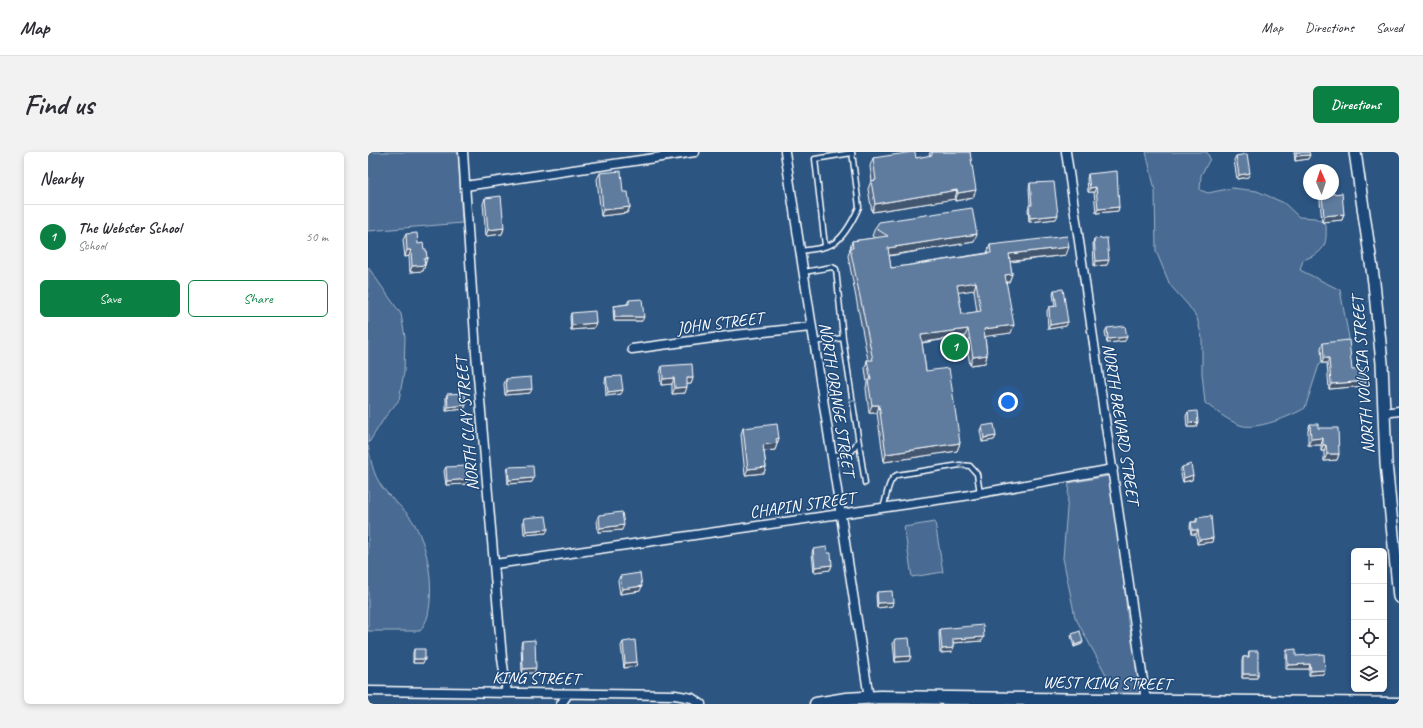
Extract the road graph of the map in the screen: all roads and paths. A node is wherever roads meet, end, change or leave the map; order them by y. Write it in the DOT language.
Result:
graph roads {
  1 [pos="462,152"];
  2 [pos="695,152"];
  3 [pos="785,152"];
  4 [pos="1066,152"];
  5 [pos="1355,152"];
  6 [pos="852,153"];
  7 [pos="465,186"];
  8 [pos="825,246"];
  9 [pos="800,251"];
  10 [pos="803,272"];
  11 [pos="811,327"];
  12 [pos="843,338"];
  13 [pos="813,342"];
  14 [pos="632,349"];
  15 [pos="1399,411"];
  16 [pos="1384,413"];
  17 [pos="858,441"];
  18 [pos="831,456"];
  19 [pos="1113,469"];
  20 [pos="865,483"];
  21 [pos="980,494"];
  22 [pos="883,509"];
  23 [pos="841,515"];
  24 [pos="1396,528"];
  25 [pos="494,564"];
  26 [pos="1399,597"];
  27 [pos="368,691"];
  28 [pos="507,693"];
  29 [pos="568,694"];
  30 [pos="869,698"];
  31 [pos="1146,701"];
  32 [pos="1082,702"];
  33 [pos="561,704"];
  34 [pos="701,704"];
  35 [pos="816,704"];
  36 [pos="1399,704"];
  1 -- 7 [label="street, NORTH CLAY STREET"];
  2 -- 7 [label="street"];
  3 -- 9 [label="street, NORTH ORANGE STREET"];
  4 -- 19 [label="street, NORTH BREVARD STREET"];
  5 -- 16 [label="main road, NORTH VOLUSIA STREET"];
  6 -- 8 [label="lane"];
  6 -- 8 [label="lane"];
  7 -- 25 [label="street, NORTH CLAY STREET"];
  8 -- 9 [label="lane"];
  9 -- 10 [label="street, NORTH ORANGE STREET"];
  10 -- 11 [label="street, NORTH ORANGE STREET"];
  10 -- 12 [label="lane"];
  11 -- 13 [label="street, NORTH ORANGE STREET"];
  11 -- 14 [label="street, JOHN STREET"];
  12 -- 13 [label="lane"];
  17 -- 12 [label="lane, one-way"];
  13 -- 18 [label="street, NORTH ORANGE STREET"];
  15 -- 16 [label="street"];
  16 -- 24 [label="main road, NORTH VOLUSIA STREET"];
  17 -- 18 [label="lane"];
  17 -- 20 [label="lane"];
  18 -- 23 [label="street, NORTH ORANGE STREET"];
  19 -- 21 [label="street, CHAPIN STREET"];
  19 -- 31 [label="street, NORTH BREVARD STREET"];
  21 -- 22 [label="street, CHAPIN STREET"];
  21 -- 22 [label="lane, one-way"];
  22 -- 23 [label="street, CHAPIN STREET"];
  23 -- 25 [label="street, CHAPIN STREET"];
  23 -- 30 [label="street, NORTH ORANGE STREET"];
  24 -- 26 [label="main road, NORTH VOLUSIA STREET"];
  25 -- 28 [label="street, NORTH CLAY STREET"];
  27 -- 28 [label="street, KING STREET"];
  28 -- 29 [label="street, KING STREET"];
  29 -- 33 [label="street"];
  29 -- 34 [label="street, KING STREET"];
  30 -- 32 [label="main road, WEST KING STREET"];
  30 -- 35 [label="main road, WEST KING STREET"];
  31 -- 32 [label="main road, WEST KING STREET"];
  31 -- 36 [label="main road, WEST KING STREET"];
}
